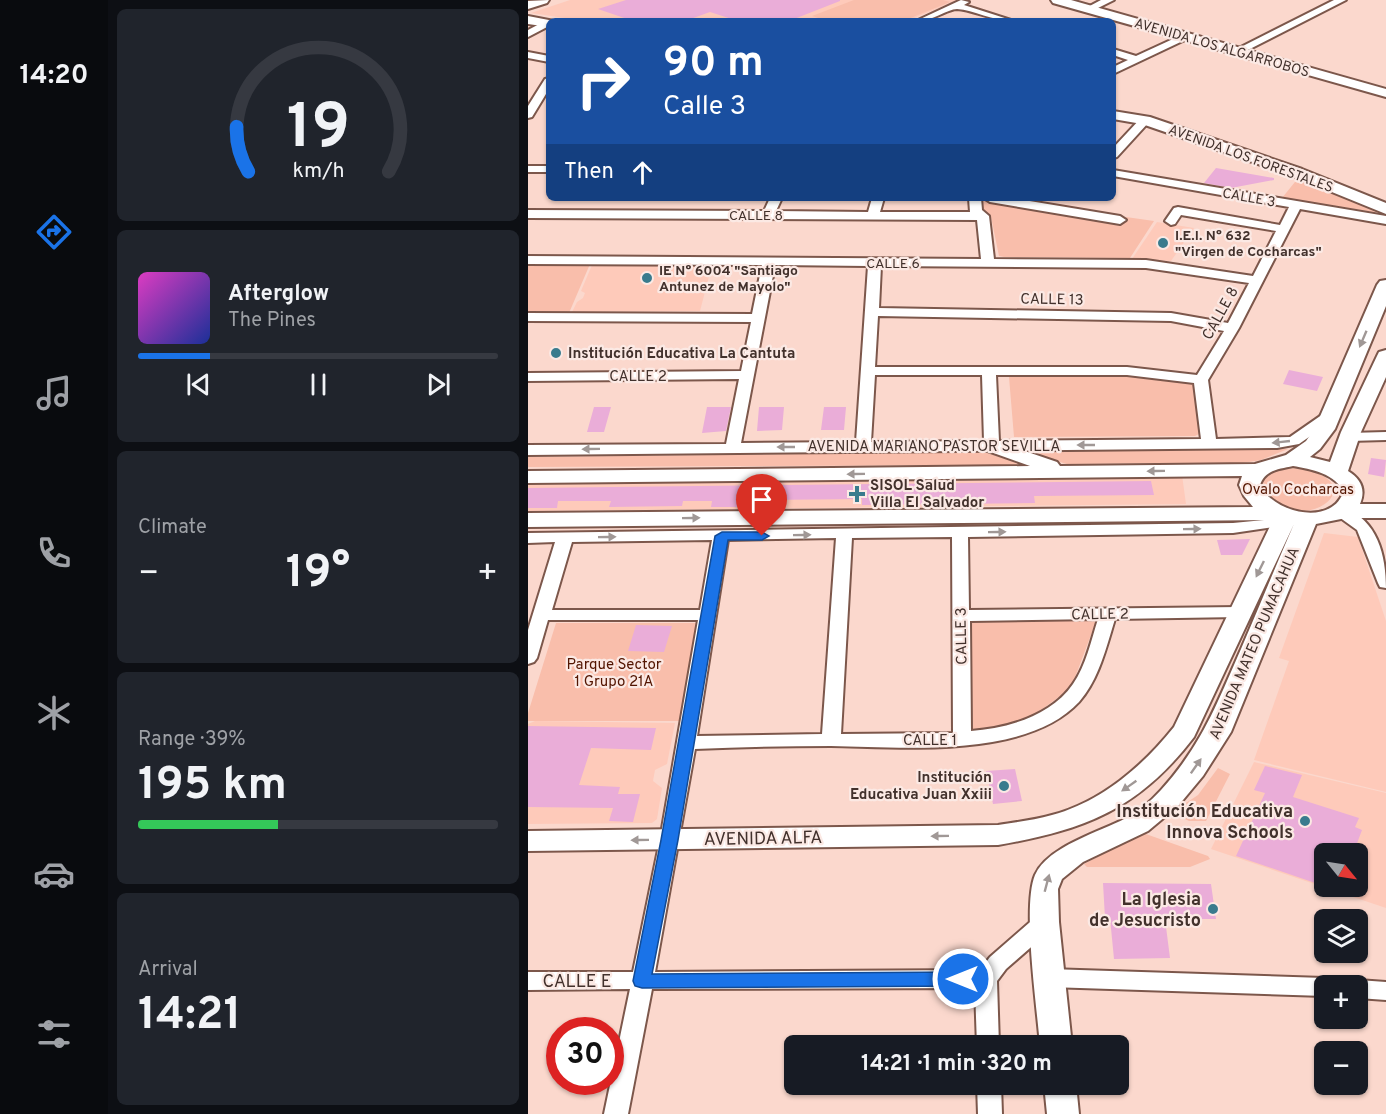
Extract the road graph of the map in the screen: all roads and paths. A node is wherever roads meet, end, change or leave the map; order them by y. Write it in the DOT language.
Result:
graph roads {
  1 [pos="543,0"];
  2 [pos="969,0"];
  3 [pos="1057,0"];
  4 [pos="1341,0"];
  5 [pos="1094,3"];
  6 [pos="528,5"];
  7 [pos="956,6"];
  8 [pos="928,18"];
  9 [pos="998,18"];
  10 [pos="528,20"];
  11 [pos="546,23"];
  12 [pos="546,24"];
  13 [pos="528,34"];
  14 [pos="1186,36"];
  15 [pos="1243,49"];
  16 [pos="1116,53"];
  17 [pos="528,55"];
  18 [pos="1116,56"];
  19 [pos="546,58"];
  20 [pos="1137,60"];
  21 [pos="1116,70"];
  22 [pos="546,86"];
  23 [pos="1386,86"];
  24 [pos="1386,93"];
  25 [pos="528,115"];
  26 [pos="1116,115"];
  27 [pos="1145,120"];
  28 [pos="1116,152"];
  29 [pos="528,169"];
  30 [pos="546,169"];
  31 [pos="1116,174"];
  32 [pos="776,201"];
  33 [pos="877,201"];
  34 [pos="975,201"];
  35 [pos="1007,201"];
  36 [pos="1071,201"];
  37 [pos="1296,205"];
  38 [pos="1386,209"];
  39 [pos="1063,211"];
  40 [pos="528,214"];
  41 [pos="769,215"];
  42 [pos="873,216"];
  43 [pos="983,216"];
  44 [pos="1120,220"];
  45 [pos="1386,220"];
  46 [pos="1171,221"];
  47 [pos="1283,229"];
  48 [pos="528,260"];
  49 [pos="769,262"];
  50 [pos="875,263"];
  51 [pos="988,263"];
  52 [pos="1257,280"];
  53 [pos="1386,285"];
  54 [pos="872,312"];
  55 [pos="528,317"];
  56 [pos="759,318"];
  57 [pos="1232,328"];
  58 [pos="1386,356"];
  59 [pos="989,370"];
  60 [pos="867,371"];
  61 [pos="747,375"];
  62 [pos="528,377"];
  63 [pos="1201,380"];
  64 [pos="1331,415"];
  65 [pos="1386,436"];
  66 [pos="1349,437"];
  67 [pos="1209,444"];
  68 [pos="992,446"];
  69 [pos="733,447"];
  70 [pos="863,447"];
  71 [pos="528,450"];
  72 [pos="1293,460"];
  73 [pos="1257,470"];
  74 [pos="1065,472"];
  75 [pos="1337,472"];
  76 [pos="528,477"];
  77 [pos="1386,496"];
  78 [pos="1345,506"];
  79 [pos="1386,511"];
  80 [pos="1288,516"];
  81 [pos="528,520"];
  82 [pos="960,532"];
  83 [pos="844,535"];
  84 [pos="722,536"];
  85 [pos="528,538"];
  86 [pos="565,538"];
  87 [pos="1386,583"];
  88 [pos="1240,612"];
  89 [pos="1108,614"];
  90 [pos="542,615"];
  91 [pos="708,615"];
  92 [pos="961,616"];
  93 [pos="528,658"];
  94 [pos="831,740"];
  95 [pos="962,741"];
  96 [pos="686,743"];
  97 [pos="998,835"];
  98 [pos="670,840"];
  99 [pos="528,841"];
  100 [pos="1045,922"];
  101 [pos="1049,978"];
  102 [pos="986,979"];
  103 [pos="528,981"];
  104 [pos="642,981"];
  105 [pos="1314,987"];
  106 [pos="1368,990"];
  107 [pos="1386,991"];
  108 [pos="988,1035"];
  109 [pos="1055,1035"];
  110 [pos="989,1095"];
  111 [pos="1061,1095"];
  112 [pos="616,1114"];
  113 [pos="990,1114"];
  114 [pos="1063,1114"];
  1 -- 6 [label="street"];
  2 -- 7 [label="street"];
  3 -- 5 [label="street, AVENIDA LOS ALGARROBOS"];
  4 -- 15 [label="street"];
  5 -- 14 [label="street, AVENIDA LOS ALGARROBOS"];
  5 -- 15 [label="street, AVENIDA LOS ALGARROBOS"];
  7 -- 8 [label="street"];
  7 -- 9 [label="street"];
  10 -- 11 [label="street"];
  12 -- 13 [label="street"];
  14 -- 15 [label="street, AVENIDA LOS ALGARROBOS"];
  14 -- 20 [label="street"];
  15 -- 23 [label="street, AVENIDA LOS ALGARROBOS"];
  15 -- 24 [label="street, AVENIDA LOS ALGARROBOS"];
  16 -- 20 [label="street"];
  17 -- 19 [label="street"];
  18 -- 20 [label="street"];
  20 -- 21 [label="street"];
  22 -- 25 [label="street"];
  26 -- 27 [label="street, AVENIDA LOS FORESTALES"];
  27 -- 28 [label="street"];
  27 -- 38 [label="street, AVENIDA LOS FORESTALES"];
  29 -- 30 [label="street"];
  31 -- 37 [label="street, CALLE 3"];
  32 -- 41 [label="street"];
  33 -- 42 [label="street"];
  34 -- 43 [label="street"];
  35 -- 39 [label="street"];
  36 -- 39 [label="street"];
  37 -- 45 [label="street, CALLE 3"];
  37 -- 47 [label="street, CALLE 8"];
  39 -- 44 [label="street"];
  40 -- 41 [label="street, CALLE 8"];
  41 -- 42 [label="street, CALLE 8"];
  42 -- 43 [label="street, CALLE 8"];
  43 -- 51 [label="street"];
  46 -- 47 [label="street"];
  47 -- 52 [label="street, CALLE 8"];
  48 -- 49 [label="street, CALLE 6"];
  49 -- 50 [label="street, CALLE 6"];
  49 -- 56 [label="street"];
  50 -- 51 [label="street, CALLE 6"];
  50 -- 54 [label="street"];
  51 -- 52 [label="street, CALLE 6"];
  52 -- 57 [label="street, CALLE 8"];
  53 -- 64 [label="street, one-way"];
  54 -- 57 [label="street, CALLE 13"];
  54 -- 60 [label="street"];
  55 -- 56 [label="street"];
  56 -- 61 [label="street"];
  57 -- 63 [label="street, CALLE 8"];
  58 -- 66 [label="street"];
  59 -- 60 [label="street"];
  59 -- 63 [label="street"];
  59 -- 68 [label="street"];
  60 -- 70 [label="street"];
  61 -- 62 [label="street, CALLE 2"];
  61 -- 69 [label="street"];
  63 -- 67 [label="street"];
  64 -- 67 [label="street, AVENIDA MARIANO PASTOR SEVILLA, one-way"];
  64 -- 72 [label="street"];
  65 -- 66 [label="street"];
  66 -- 75 [label="street"];
  67 -- 68 [label="street, AVENIDA MARIANO PASTOR SEVILLA, one-way"];
  68 -- 70 [label="street, AVENIDA MARIANO PASTOR SEVILLA"];
  68 -- 74 [label="street"];
  70 -- 69 [label="street, AVENIDA MARIANO PASTOR SEVILLA, one-way"];
  69 -- 71 [label="street, AVENIDA MARIANO PASTOR SEVILLA, one-way"];
  72 -- 73 [label="street, AVENIDA MARIANO PASTOR SEVILLA"];
  72 -- 75 [label="street"];
  73 -- 74 [label="street, AVENIDA MARIANO PASTOR SEVILLA, one-way"];
  73 -- 80 [label="street"];
  74 -- 76 [label="street, AVENIDA MARIANO PASTOR SEVILLA, one-way"];
  75 -- 78 [label="street"];
  77 -- 78 [label="street"];
  78 -- 79 [label="street"];
  78 -- 80 [label="street"];
  78 -- 87 [label="street"];
  81 -- 80 [label="street, one-way"];
  82 -- 80 [label="street, one-way"];
  80 -- 88 [label="street, AVENIDA MATEO PUMACAHUA, one-way"];
  100 -- 80 [label="street, AVENIDA MATEO PUMACAHUA, one-way"];
  82 -- 83 [label="street"];
  82 -- 92 [label="street, CALLE 3"];
  84 -- 83 [label="street, one-way"];
  83 -- 94 [label="street"];
  86 -- 84 [label="street, one-way"];
  84 -- 91 [label="street"];
  85 -- 86 [label="street"];
  86 -- 90 [label="street"];
  88 -- 89 [label="street, CALLE 2"];
  88 -- 97 [label="street, AVENIDA MATEO PUMACAHUA, one-way"];
  89 -- 92 [label="street, CALLE 2"];
  89 -- 95 [label="street, CALLE 1"];
  90 -- 91 [label="street"];
  90 -- 93 [label="street"];
  91 -- 96 [label="street"];
  92 -- 95 [label="street, CALLE 3"];
  94 -- 95 [label="street, CALLE 1"];
  94 -- 96 [label="street, CALLE 1"];
  96 -- 98 [label="street"];
  97 -- 98 [label="street, AVENIDA ALFA, one-way"];
  98 -- 99 [label="street, AVENIDA ALFA, one-way"];
  98 -- 104 [label="street"];
  100 -- 101 [label="street, AVENIDA MATEO PUMACAHUA"];
  100 -- 102 [label="street"];
  101 -- 105 [label="street"];
  101 -- 109 [label="street, AVENIDA MATEO PUMACAHUA"];
  102 -- 104 [label="street, CALLE E"];
  102 -- 108 [label="street"];
  103 -- 104 [label="street, CALLE E"];
  104 -- 112 [label="street"];
  106 -- 107 [label="street"];
  110 -- 113 [label="street"];
  111 -- 114 [label="street"];
}
